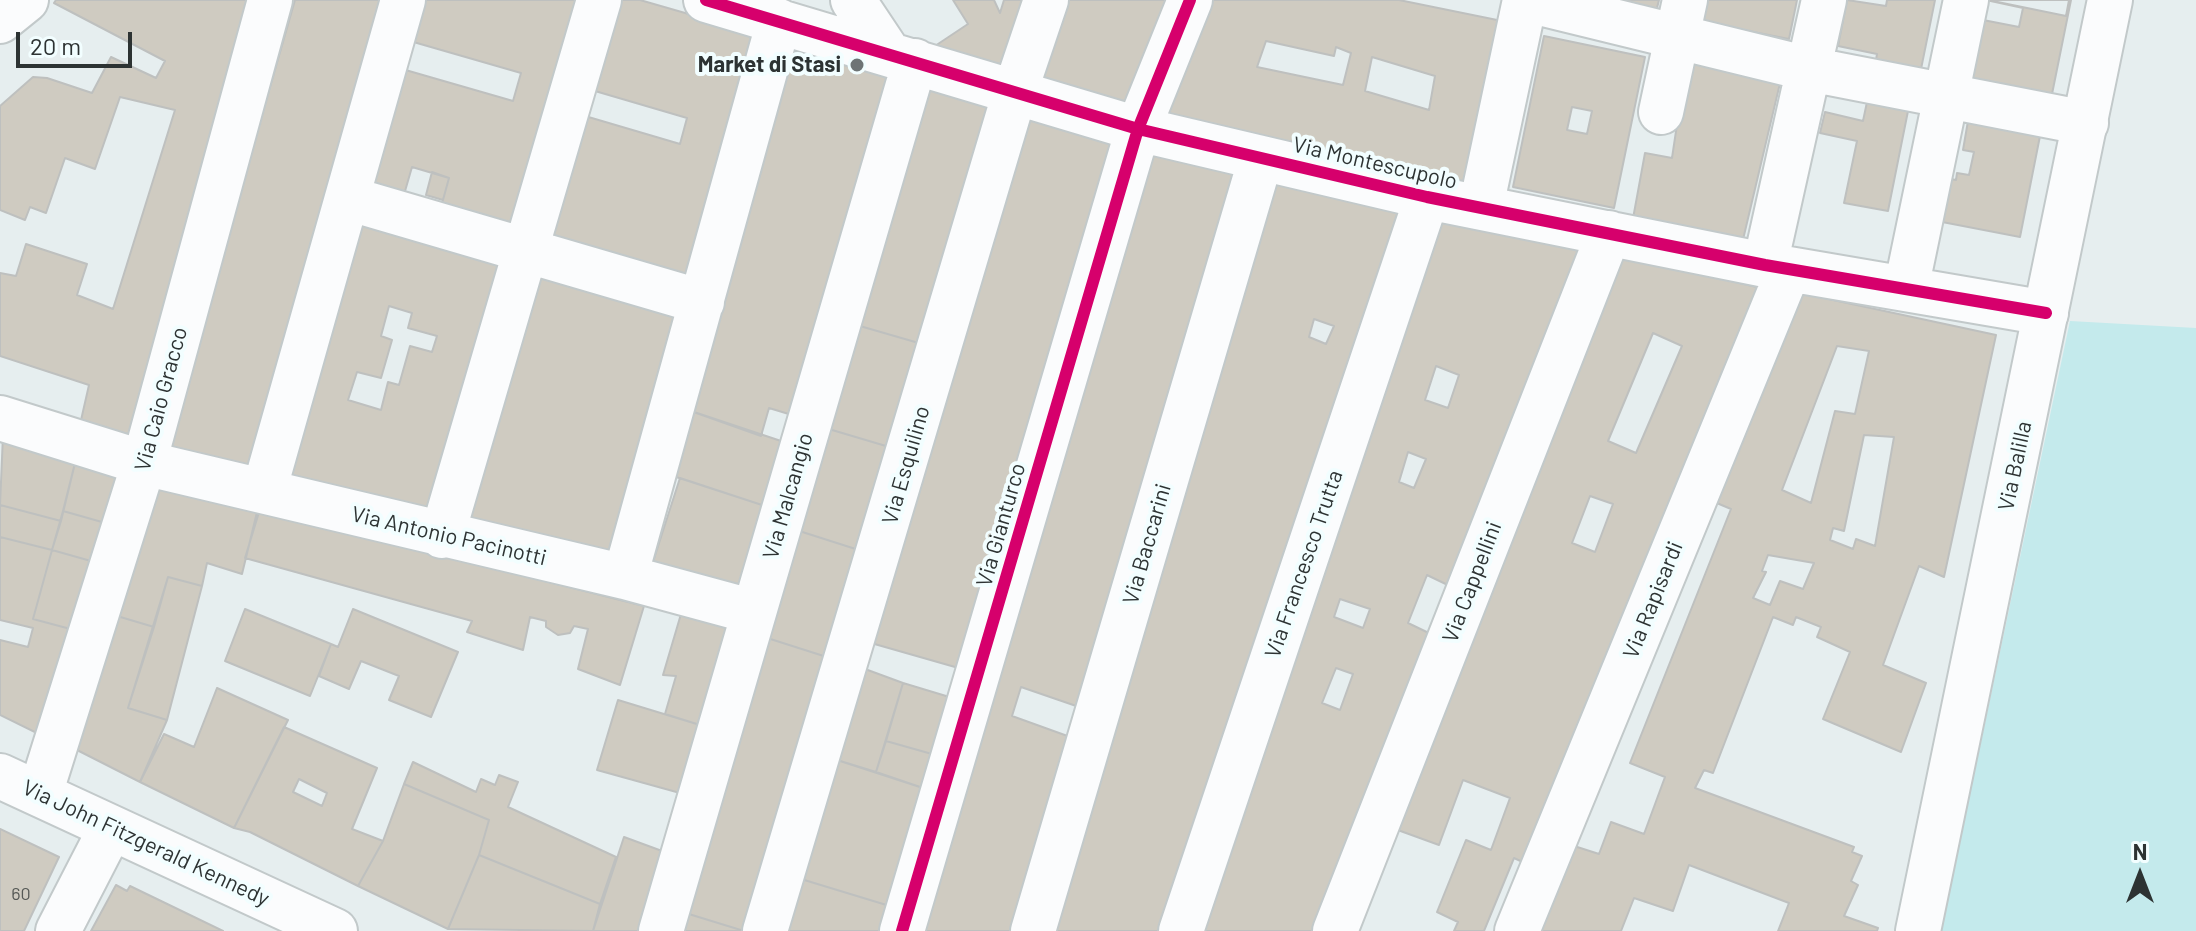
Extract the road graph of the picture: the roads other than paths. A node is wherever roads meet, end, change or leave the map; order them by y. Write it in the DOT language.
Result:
graph roads {
  1 [pos="26,0"];
  2 [pos="270,0"];
  3 [pos="403,0"];
  4 [pos="599,0"];
  5 [pos="706,0"];
  6 [pos="853,0"];
  7 [pos="1046,0"];
  8 [pos="1190,0"];
  9 [pos="1526,0"];
  10 [pos="1824,0"];
  11 [pos="1966,0"];
  12 [pos="2110,0"];
  13 [pos="1681,18"];
  14 [pos="0,21"];
  15 [pos="779,21"];
  16 [pos="902,58"];
  17 [pos="1809,69"];
  18 [pos="1015,92"];
  19 [pos="1947,95"];
  20 [pos="1661,112"];
  21 [pos="2086,123"];
  22 [pos="1138,129"];
  23 [pos="1261,158"];
  24 [pos="1427,197"];
  25 [pos="347,198"];
  26 [pos="1481,207"];
  27 [pos="1609,233"];
  28 [pos="526,250"];
  29 [pos="1777,267"];
  30 [pos="1906,289"];
  31 [pos="702,302"];
  32 [pos="2046,313"];
  33 [pos="0,418"];
  34 [pos="144,463"];
  35 [pos="264,491"];
  36 [pos="442,536"];
  37 [pos="625,577"];
  38 [pos="754,612"];
  39 [pos="0,776"];
  40 [pos="40,794"];
  41 [pos="111,828"];
  42 [pos="58,931"];
  43 [pos="335,931"];
  44 [pos="661,931"];
  45 [pos="765,931"];
  46 [pos="902,931"];
  47 [pos="1033,931"];
  48 [pos="1181,931"];
  49 [pos="1335,931"];
  50 [pos="1517,931"];
  51 [pos="1918,931"];
  1 -- 14 [label="street"];
  2 -- 34 [label="street, Via Caio Gracco"];
  3 -- 25 [label="street"];
  4 -- 28 [label="street"];
  5 -- 15 [label="street, Via Montescupolo"];
  6 -- 16 [label="street"];
  7 -- 18 [label="street, Via Esquilino"];
  8 -- 22 [label="street, Via Gianturco"];
  9 -- 13 [label="street"];
  9 -- 26 [label="street"];
  10 -- 17 [label="street, Via Rapisardi"];
  11 -- 19 [label="street"];
  12 -- 21 [label="street, Via Balilla"];
  13 -- 17 [label="street"];
  13 -- 20 [label="street"];
  15 -- 16 [label="street, Via Montescupolo"];
  15 -- 31 [label="street"];
  16 -- 18 [label="street, Via Montescupolo"];
  16 -- 38 [label="street, Via Malcangio"];
  17 -- 19 [label="street"];
  17 -- 29 [label="street, Via Rapisardi"];
  18 -- 22 [label="street, Via Montescupolo"];
  18 -- 45 [label="street, Via Esquilino"];
  19 -- 21 [label="street"];
  19 -- 30 [label="street"];
  21 -- 32 [label="street, Via Balilla"];
  22 -- 23 [label="street, Via Montescupolo"];
  22 -- 46 [label="street, Via Gianturco"];
  23 -- 24 [label="street, Via Montescupolo"];
  23 -- 47 [label="street, Via Baccarini"];
  24 -- 26 [label="street, Via Montescupolo"];
  24 -- 48 [label="street, Via Francesco Trutta"];
  25 -- 28 [label="street"];
  25 -- 35 [label="street"];
  26 -- 27 [label="street, Via Montescupolo"];
  27 -- 29 [label="street, Via Montescupolo"];
  27 -- 49 [label="street, Via Cappellini"];
  28 -- 31 [label="street"];
  28 -- 36 [label="street"];
  29 -- 30 [label="street, Via Montescupolo"];
  29 -- 50 [label="street, Via Rapisardi"];
  30 -- 32 [label="street, Via Montescupolo"];
  31 -- 37 [label="street"];
  32 -- 51 [label="street, Via Balilla"];
  33 -- 34 [label="street, Via Antonio Pacinotti"];
  34 -- 35 [label="street, Via Antonio Pacinotti"];
  34 -- 40 [label="street, Via Caio Gracco"];
  35 -- 36 [label="street, Via Antonio Pacinotti"];
  36 -- 37 [label="street, Via Antonio Pacinotti"];
  37 -- 38 [label="street, Via Antonio Pacinotti"];
  38 -- 44 [label="street, Via Malcangio"];
  39 -- 40 [label="street, Via John Fitzgerald Kennedy"];
  40 -- 41 [label="street, Via John Fitzgerald Kennedy"];
  41 -- 42 [label="street"];
  41 -- 43 [label="street, Via John Fitzgerald Kennedy"];
}
